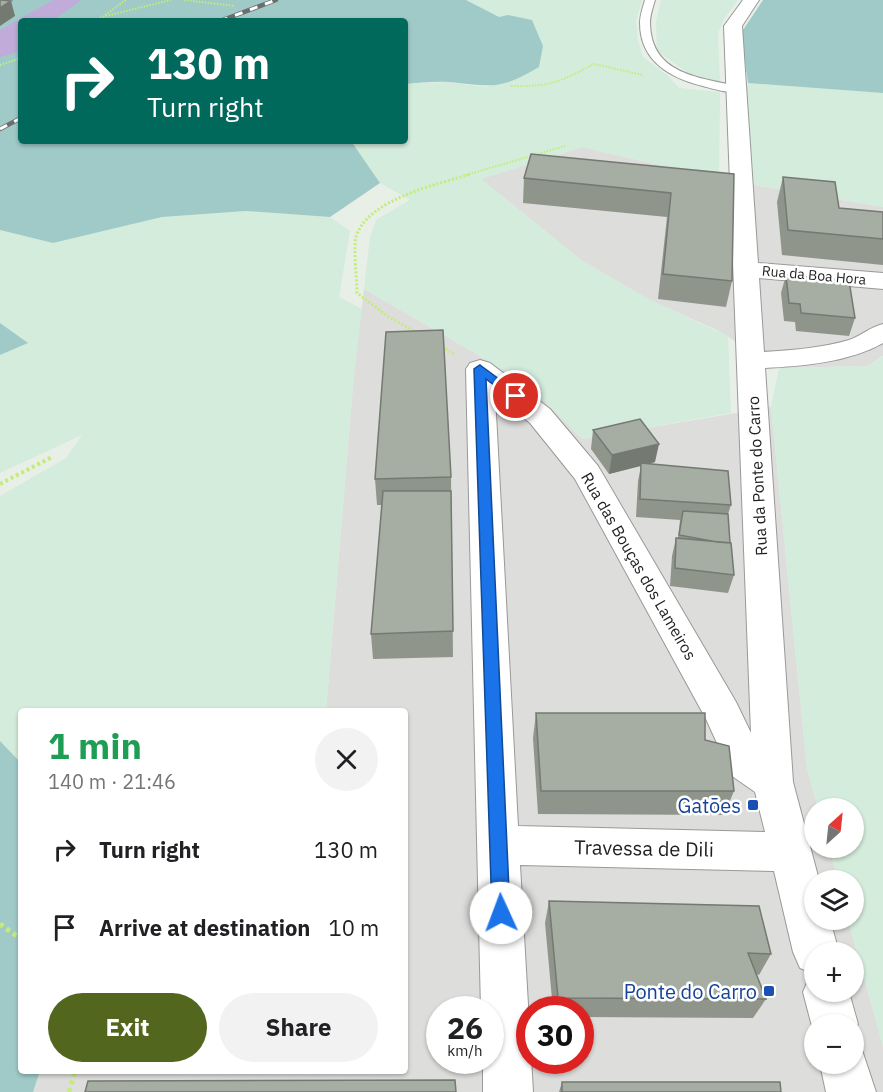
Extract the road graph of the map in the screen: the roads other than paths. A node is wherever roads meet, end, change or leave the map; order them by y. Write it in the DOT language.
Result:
graph roads {
  1 [pos="650,0"];
  2 [pos="751,0"];
  3 [pos="736,88"];
  4 [pos="746,269"];
  5 [pos="883,281"];
  6 [pos="883,332"];
  7 [pos="752,361"];
  8 [pos="773,782"];
  9 [pos="498,845"];
  10 [pos="790,852"];
  11 [pos="813,942"];
  12 [pos="846,1074"];
  13 [pos="508,1092"];
  14 [pos="851,1092"];
  1 -- 3 [label="lane"];
  2 -- 3 [label="street, Rua da Ponte do Carro"];
  3 -- 4 [label="street, Rua da Ponte do Carro"];
  4 -- 5 [label="street, Rua da Boa Hora"];
  4 -- 7 [label="street, Rua da Ponte do Carro"];
  6 -- 7 [label="street"];
  7 -- 8 [label="street, Rua da Ponte do Carro"];
  8 -- 9 [label="street, Rua das Bouças dos Lameiros"];
  8 -- 10 [label="street, Rua da Ponte do Carro"];
  9 -- 10 [label="street, Travessa de Dili"];
  9 -- 13 [label="street"];
  10 -- 11 [label="street, Rua da Ponte do Carro"];
  12 -- 14 [label="street"];
}
